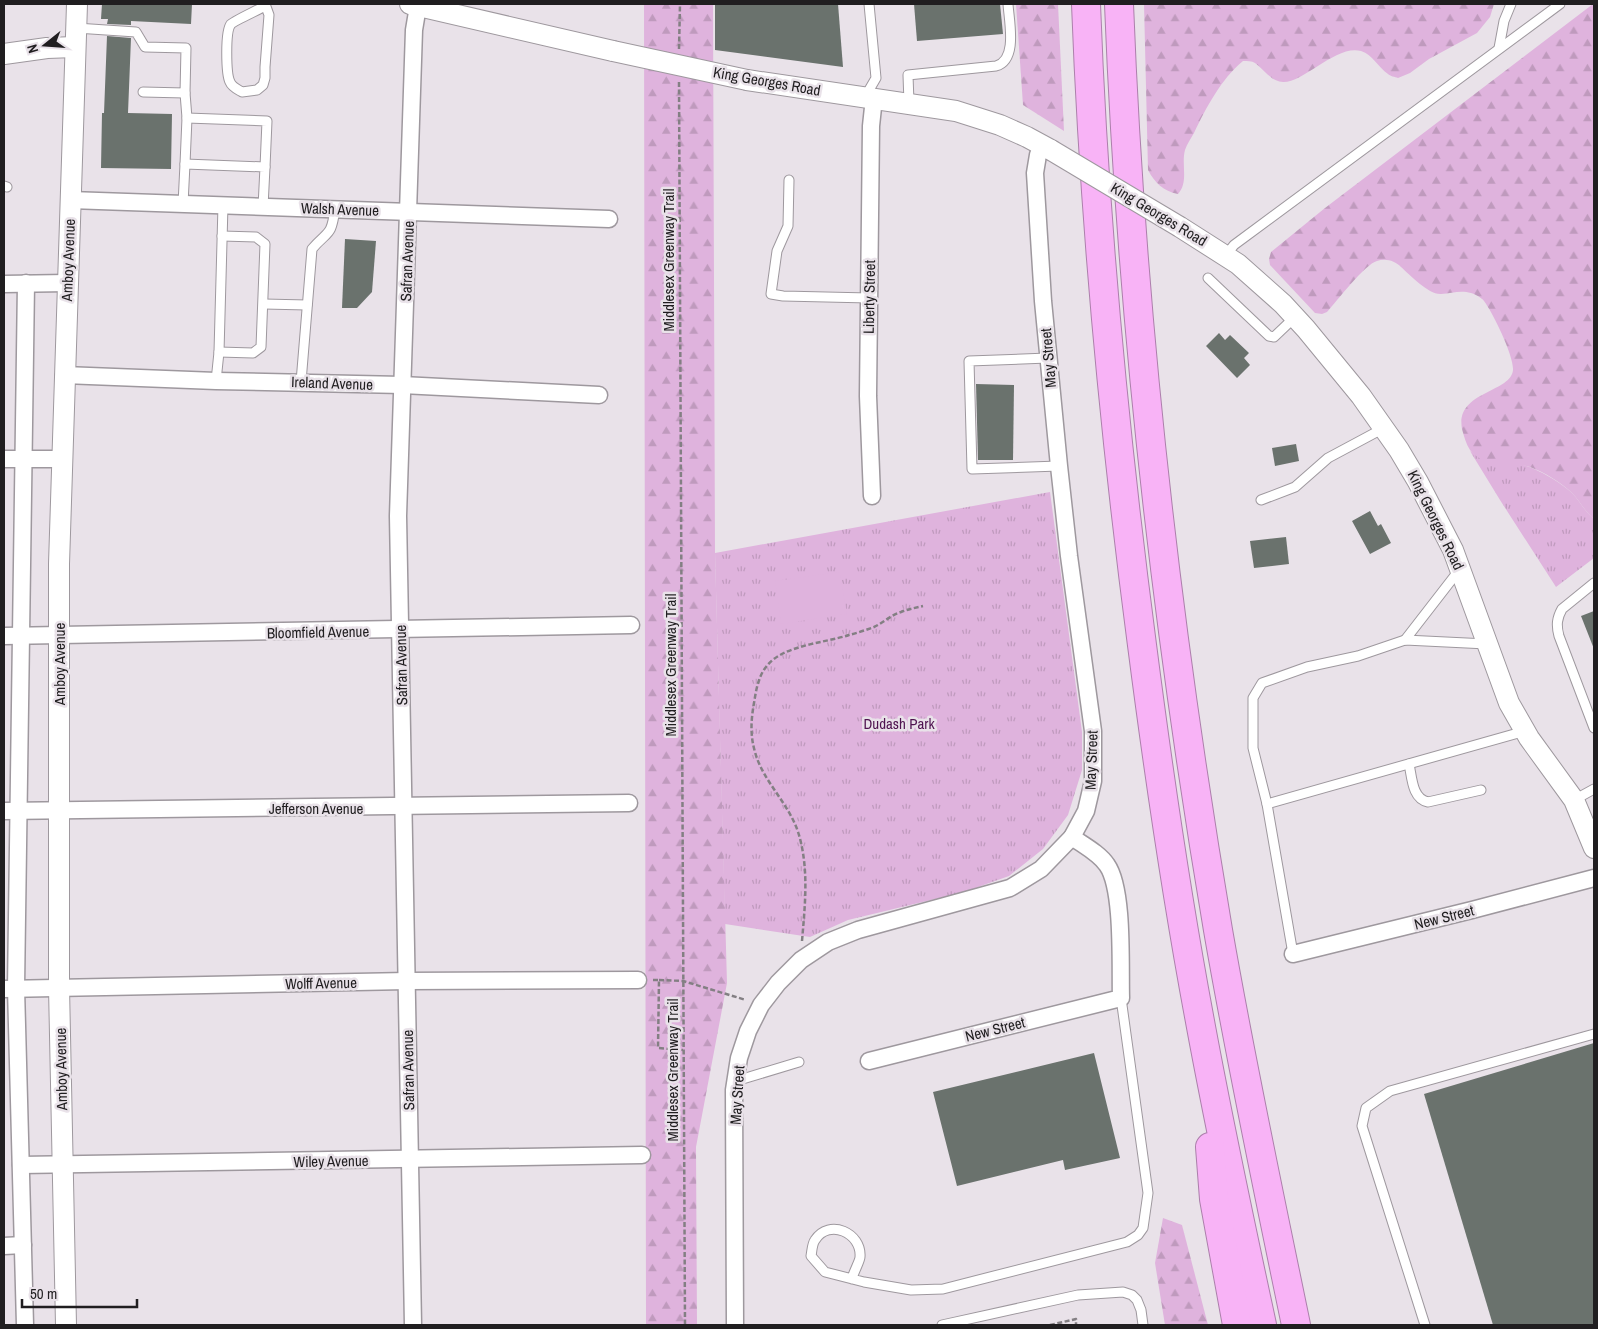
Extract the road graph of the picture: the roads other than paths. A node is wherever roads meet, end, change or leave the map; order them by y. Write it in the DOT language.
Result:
graph roads {
  1 [pos="76,4"];
  2 [pos="869,4"];
  3 [pos="1008,4"];
  4 [pos="1086,4"];
  5 [pos="1119,4"];
  6 [pos="1560,4"];
  7 [pos="265,5"];
  8 [pos="414,5"];
  9 [pos="1511,5"];
  10 [pos="75,38"];
  11 [pos="1499,48"];
  12 [pos="4,54"];
  13 [pos="142,92"];
  14 [pos="185,94"];
  15 [pos="870,98"];
  16 [pos="909,103"];
  17 [pos="187,118"];
  18 [pos="1047,147"];
  19 [pos="185,164"];
  20 [pos="265,167"];
  21 [pos="789,180"];
  22 [pos="70,200"];
  23 [pos="183,204"];
  24 [pos="223,205"];
  25 [pos="263,207"];
  26 [pos="335,209"];
  27 [pos="408,212"];
  28 [pos="609,219"];
  29 [pos="222,236"];
  30 [pos="1226,256"];
  31 [pos="1208,278"];
  32 [pos="26,283"];
  33 [pos="67,283"];
  34 [pos="4,284"];
  35 [pos="869,298"];
  36 [pos="264,304"];
  37 [pos="307,305"];
  38 [pos="1295,317"];
  39 [pos="219,352"];
  40 [pos="1048,358"];
  41 [pos="64,375"];
  42 [pos="216,381"];
  43 [pos="301,382"];
  44 [pos="402,385"];
  45 [pos="599,394"];
  46 [pos="1384,428"];
  47 [pos="62,458"];
  48 [pos="4,459"];
  49 [pos="24,459"];
  50 [pos="1059,466"];
  51 [pos="872,496"];
  52 [pos="1261,500"];
  53 [pos="1460,569"];
  54 [pos="1594,583"];
  55 [pos="631,624"];
  56 [pos="400,630"];
  57 [pos="4,636"];
  58 [pos="21,636"];
  59 [pos="59,636"];
  60 [pos="1405,640"];
  61 [pos="1487,644"];
  62 [pos="1594,728"];
  63 [pos="1525,731"];
  64 [pos="1409,764"];
  65 [pos="1594,789"];
  66 [pos="1481,790"];
  67 [pos="1574,800"];
  68 [pos="629,803"];
  69 [pos="1267,804"];
  70 [pos="404,807"];
  71 [pos="59,810"];
  72 [pos="11,811"];
  73 [pos="1072,837"];
  74 [pos="1594,848"];
  75 [pos="1594,878"];
  76 [pos="1292,954"];
  77 [pos="638,980"];
  78 [pos="407,981"];
  79 [pos="59,987"];
  80 [pos="10,988"];
  81 [pos="1121,998"];
  82 [pos="1199,1016"];
  83 [pos="1594,1034"];
  84 [pos="869,1061"];
  85 [pos="799,1062"];
  86 [pos="736,1081"];
  87 [pos="1254,1121"];
  88 [pos="642,1155"];
  89 [pos="410,1160"];
  90 [pos="62,1164"];
  91 [pos="21,1165"];
  92 [pos="23,1245"];
  93 [pos="4,1246"];
  94 [pos="852,1279"];
  95 [pos="25,1325"];
  96 [pos="66,1325"];
  97 [pos="413,1325"];
  98 [pos="734,1325"];
  99 [pos="942,1325"];
  100 [pos="1143,1325"];
  101 [pos="1237,1325"];
  102 [pos="1262,1325"];
  103 [pos="1296,1325"];
  104 [pos="1308,1325"];
  105 [pos="1425,1325"];
  1 -- 10 [label="street, Amboy Avenue"];
  2 -- 15 [label="lane"];
  3 -- 16 [label="lane"];
  4 -- 82 [label="highway"];
  5 -- 87 [label="highway"];
  6 -- 11 [label="lane"];
  7 -- 7 [label="lane"];
  8 -- 15 [label="street, King Georges Road, bridge"];
  8 -- 27 [label="street, Safran Avenue"];
  9 -- 11 [label="lane"];
  10 -- 12 [label="street"];
  10 -- 14 [label="lane"];
  10 -- 22 [label="street, Amboy Avenue"];
  11 -- 30 [label="lane"];
  13 -- 14 [label="lane"];
  14 -- 17 [label="lane"];
  15 -- 16 [label="street, King Georges Road"];
  15 -- 35 [label="street, Liberty Street"];
  16 -- 18 [label="street, King Georges Road"];
  17 -- 19 [label="lane"];
  17 -- 20 [label="lane"];
  18 -- 30 [label="street, King Georges Road, bridge"];
  18 -- 40 [label="street, May Street"];
  19 -- 20 [label="lane"];
  19 -- 23 [label="lane"];
  20 -- 25 [label="lane"];
  21 -- 35 [label="lane"];
  22 -- 23 [label="street, Walsh Avenue"];
  22 -- 33 [label="street, Amboy Avenue"];
  23 -- 24 [label="street, Walsh Avenue"];
  24 -- 25 [label="street, Walsh Avenue"];
  24 -- 29 [label="lane"];
  25 -- 26 [label="street, Walsh Avenue"];
  26 -- 27 [label="street, Walsh Avenue"];
  26 -- 37 [label="lane"];
  27 -- 28 [label="street, Walsh Avenue"];
  27 -- 44 [label="street, Safran Avenue"];
  29 -- 36 [label="lane"];
  29 -- 39 [label="lane"];
  30 -- 38 [label="street, King Georges Road"];
  31 -- 38 [label="lane"];
  32 -- 33 [label="street"];
  32 -- 34 [label="street"];
  32 -- 49 [label="street"];
  33 -- 41 [label="street, Amboy Avenue"];
  35 -- 51 [label="street, Liberty Street"];
  36 -- 37 [label="lane"];
  36 -- 39 [label="lane"];
  37 -- 43 [label="lane"];
  38 -- 46 [label="street, King Georges Road"];
  39 -- 42 [label="lane"];
  40 -- 50 [label="street, May Street"];
  40 -- 50 [label="lane"];
  41 -- 42 [label="street, Ireland Avenue"];
  41 -- 47 [label="street, Amboy Avenue"];
  42 -- 43 [label="street, Ireland Avenue"];
  43 -- 44 [label="street, Ireland Avenue"];
  44 -- 45 [label="street, Ireland Avenue"];
  44 -- 56 [label="street, Safran Avenue"];
  46 -- 52 [label="lane"];
  46 -- 53 [label="street, King Georges Road"];
  47 -- 49 [label="street"];
  47 -- 59 [label="street, Amboy Avenue"];
  48 -- 49 [label="street"];
  49 -- 58 [label="street"];
  50 -- 73 [label="street, May Street"];
  53 -- 60 [label="lane"];
  53 -- 61 [label="street, King Georges Road"];
  54 -- 62 [label="lane"];
  55 -- 56 [label="street, Bloomfield Avenue"];
  56 -- 59 [label="street, Bloomfield Avenue"];
  56 -- 70 [label="street, Safran Avenue"];
  57 -- 58 [label="street, Bloomfield Avenue"];
  58 -- 59 [label="street, Bloomfield Avenue"];
  58 -- 72 [label="street"];
  59 -- 71 [label="street, Amboy Avenue"];
  60 -- 61 [label="lane"];
  60 -- 69 [label="lane"];
  61 -- 63 [label="street, King Georges Road"];
  63 -- 64 [label="lane"];
  63 -- 67 [label="street, King Georges Road"];
  64 -- 66 [label="lane"];
  64 -- 69 [label="lane"];
  65 -- 67 [label="lane"];
  67 -- 74 [label="street, King Georges Road"];
  68 -- 70 [label="street, Jefferson Avenue"];
  69 -- 76 [label="lane"];
  70 -- 71 [label="street, Jefferson Avenue"];
  70 -- 78 [label="street, Safran Avenue"];
  71 -- 72 [label="street, Jefferson Avenue"];
  71 -- 79 [label="street, Amboy Avenue"];
  72 -- 80 [label="street"];
  73 -- 81 [label="street"];
  73 -- 86 [label="street, May Street"];
  75 -- 76 [label="street, New Street"];
  77 -- 78 [label="street, Wolff Avenue"];
  78 -- 79 [label="street, Wolff Avenue"];
  78 -- 89 [label="street, Safran Avenue"];
  79 -- 80 [label="street, Wolff Avenue"];
  79 -- 90 [label="street, Amboy Avenue"];
  80 -- 91 [label="street"];
  81 -- 84 [label="street, New Street"];
  81 -- 94 [label="lane"];
  82 -- 101 [label="highway"];
  82 -- 102 [label="highway"];
  83 -- 105 [label="lane"];
  85 -- 86 [label="lane"];
  86 -- 98 [label="street, May Street"];
  87 -- 103 [label="highway"];
  87 -- 104 [label="highway"];
  88 -- 89 [label="street, Wiley Avenue"];
  89 -- 90 [label="street, Wiley Avenue"];
  89 -- 97 [label="street, Safran Avenue"];
  90 -- 91 [label="street, Wiley Avenue"];
  90 -- 96 [label="street, Amboy Avenue"];
  91 -- 92 [label="street"];
  92 -- 93 [label="street"];
  92 -- 95 [label="street"];
  94 -- 94 [label="lane"];
  99 -- 100 [label="lane"];
}
